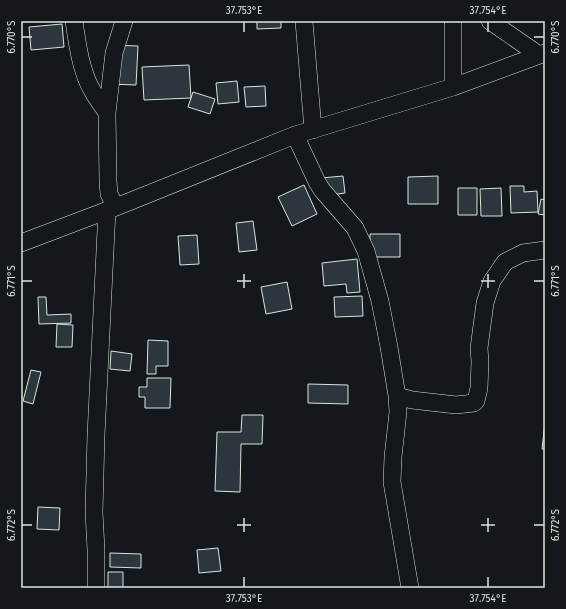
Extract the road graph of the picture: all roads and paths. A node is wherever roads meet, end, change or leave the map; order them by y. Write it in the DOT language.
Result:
graph roads {
  1 [pos="74,21"];
  2 [pos="124,21"];
  3 [pos="304,21"];
  4 [pos="453,21"];
  5 [pos="490,21"];
  6 [pos="542,54"];
  7 [pos="453,87"];
  8 [pos="107,113"];
  9 [pos="313,130"];
  10 [pos="295,135"];
  11 [pos="111,208"];
  12 [pos="21,243"];
  13 [pos="545,250"];
  14 [pos="397,396"];
  15 [pos="96,588"];
  16 [pos="410,588"];
  1 -- 8 [label="street"];
  2 -- 8 [label="street"];
  3 -- 9 [label="street"];
  4 -- 7 [label="street"];
  5 -- 6 [label="street"];
  6 -- 7 [label="street"];
  7 -- 9 [label="street"];
  8 -- 11 [label="street"];
  9 -- 10 [label="street"];
  10 -- 11 [label="street"];
  10 -- 14 [label="street"];
  11 -- 12 [label="street"];
  11 -- 15 [label="street"];
  13 -- 14 [label="street"];
  14 -- 16 [label="street"];
}
